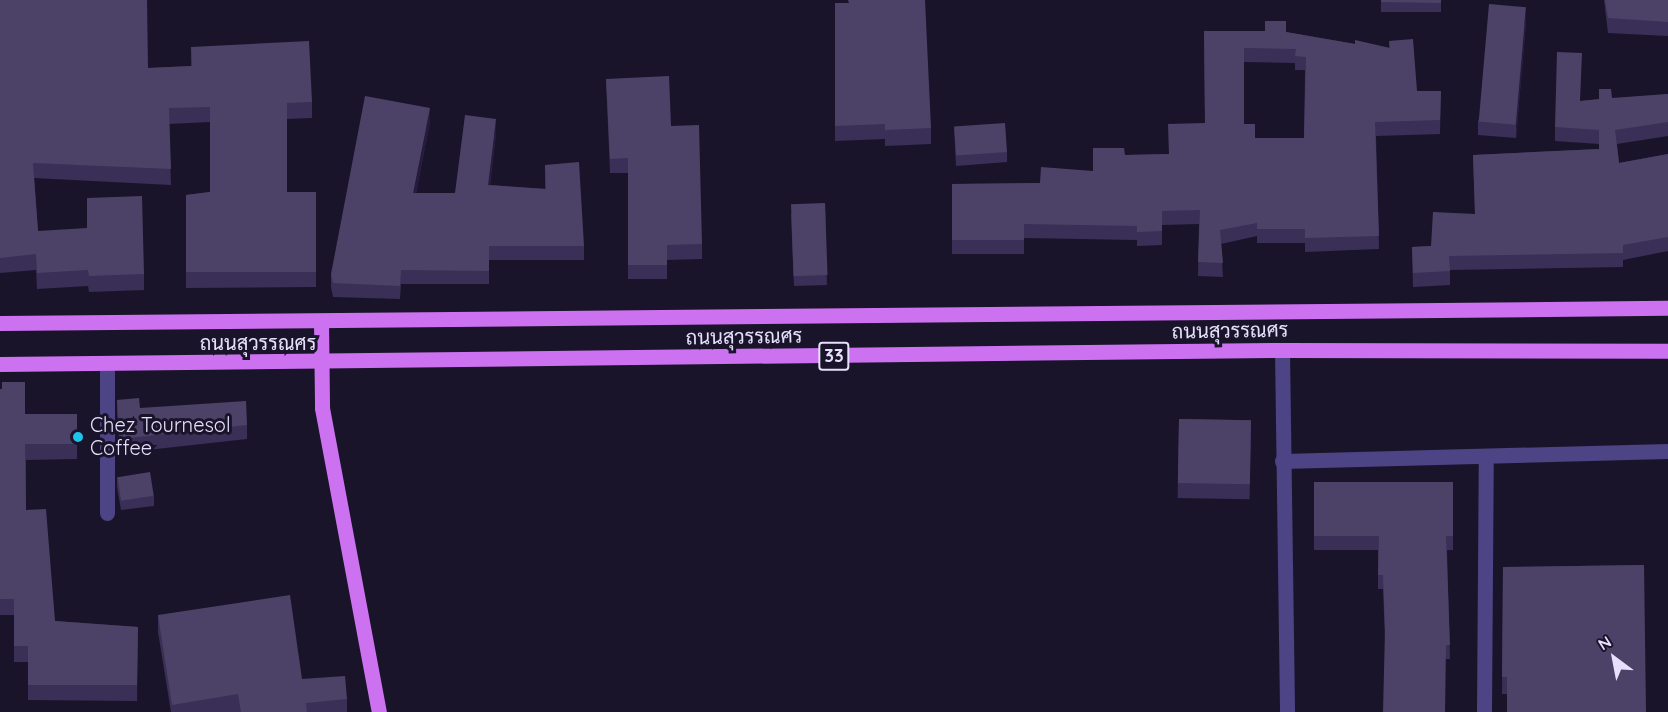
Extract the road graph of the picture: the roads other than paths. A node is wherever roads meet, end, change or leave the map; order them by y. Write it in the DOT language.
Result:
graph roads {
  1 [pos="1668,308"];
  2 [pos="321,321"];
  3 [pos="0,322"];
  4 [pos="1282,350"];
  5 [pos="1668,351"];
  6 [pos="321,362"];
  7 [pos="107,363"];
  8 [pos="0,364"];
  9 [pos="1668,451"];
  10 [pos="1486,456"];
  11 [pos="1282,461"];
  12 [pos="108,513"];
  13 [pos="379,712"];
  14 [pos="1287,712"];
  15 [pos="1484,712"];
  1 -- 2 [label="main road, ถนนสุวรรณศร / 33"];
  2 -- 3 [label="main road, ถนนสุวรรณศร / 33"];
  2 -- 6 [label="main road"];
  4 -- 5 [label="main road, ถนนสุวรรณศร / 33"];
  4 -- 6 [label="main road, ถนนสุวรรณศร / 33"];
  4 -- 11 [label="street"];
  6 -- 7 [label="main road, ถนนสุวรรณศร / 33"];
  6 -- 13 [label="main road"];
  7 -- 8 [label="main road, ถนนสุวรรณศร / 33"];
  7 -- 12 [label="street"];
  9 -- 10 [label="street"];
  10 -- 11 [label="street"];
  10 -- 15 [label="street"];
  11 -- 14 [label="street"];
}
